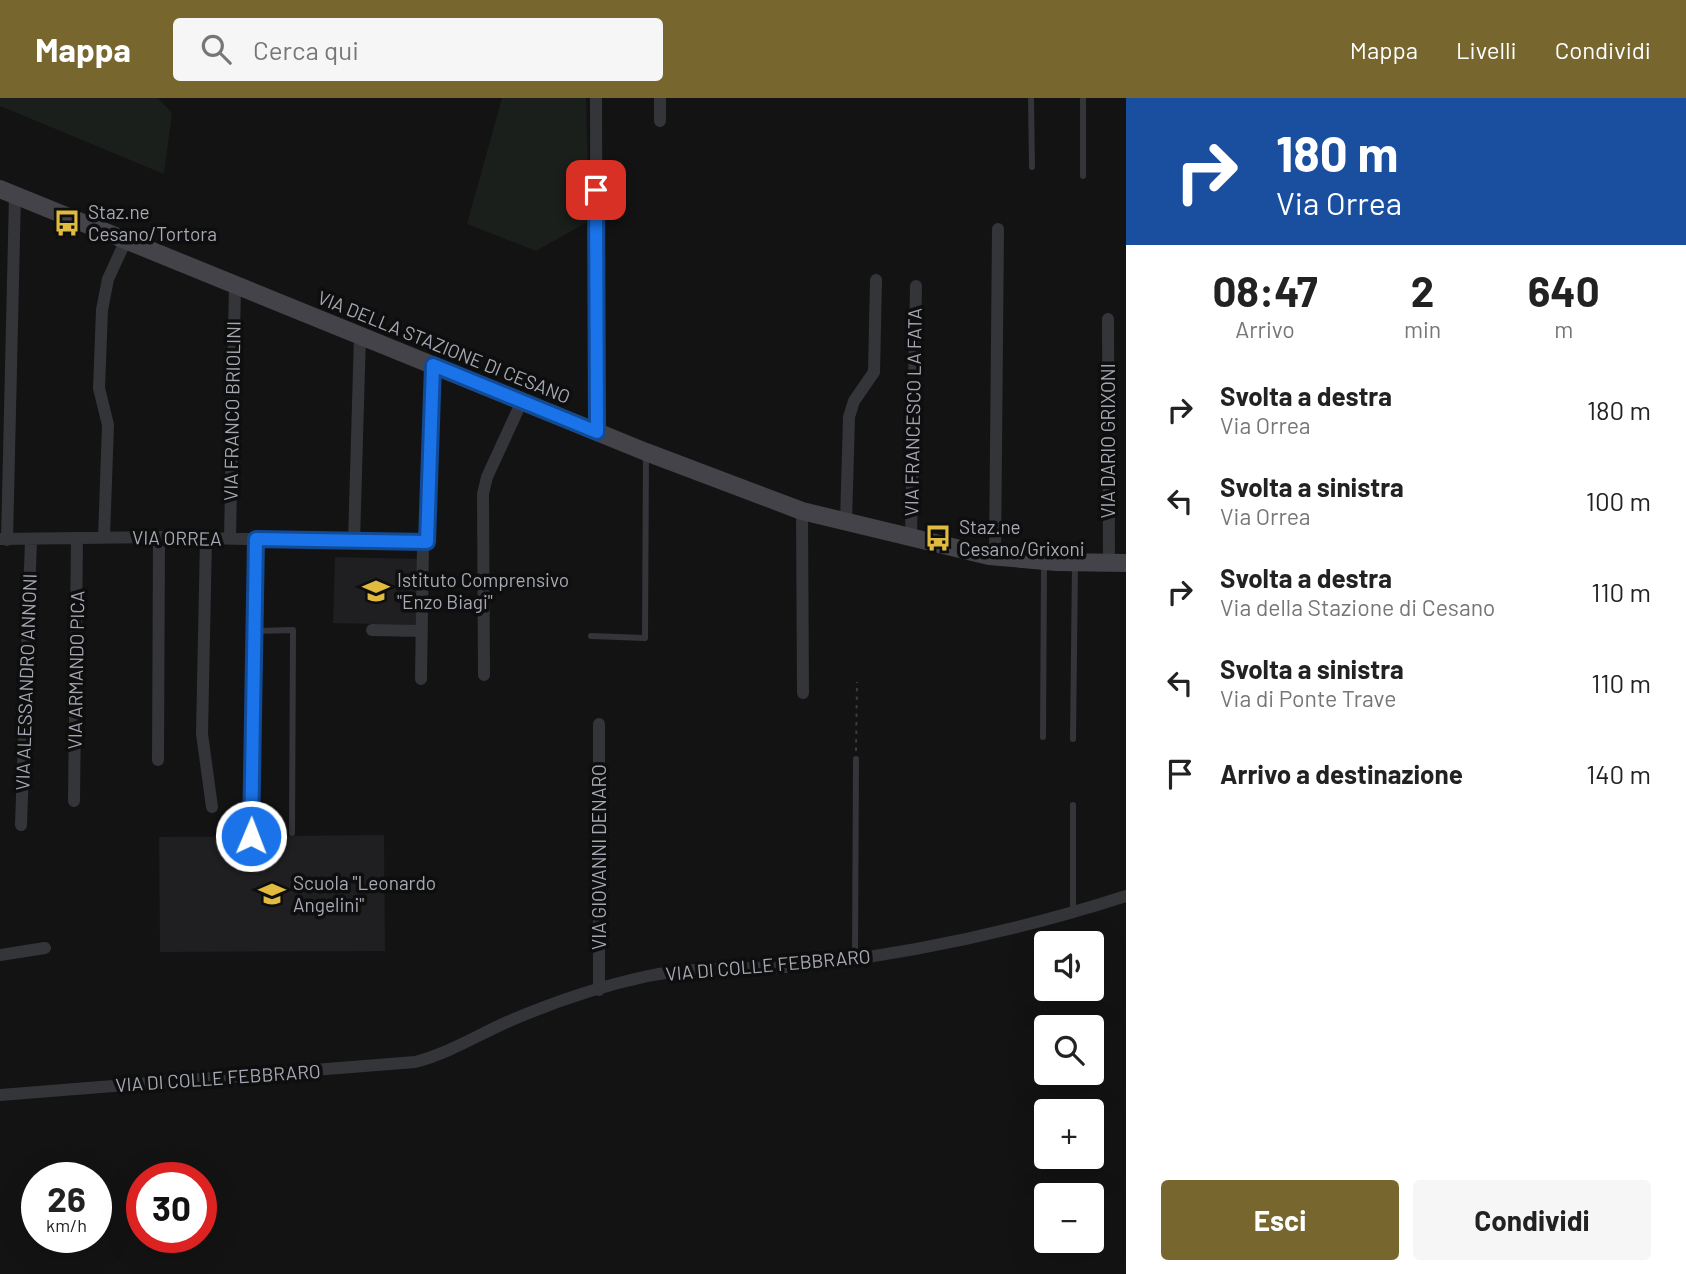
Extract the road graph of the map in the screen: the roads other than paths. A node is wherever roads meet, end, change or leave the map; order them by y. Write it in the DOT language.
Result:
graph roads {
  1 [pos="596,98"];
  2 [pos="660,98"];
  3 [pos="1031,98"];
  4 [pos="1083,98"];
  5 [pos="660,121"];
  6 [pos="1032,167"];
  7 [pos="1083,176"];
  8 [pos="8,192"];
  9 [pos="998,229"];
  10 [pos="126,240"];
  11 [pos="876,280"];
  12 [pos="234,284"];
  13 [pos="916,286"];
  14 [pos="1108,319"];
  15 [pos="360,335"];
  16 [pos="433,365"];
  17 [pos="522,401"];
  18 [pos="597,432"];
  19 [pos="646,452"];
  20 [pos="802,512"];
  21 [pos="846,523"];
  22 [pos="104,537"];
  23 [pos="159,537"];
  24 [pos="78,538"];
  25 [pos="206,538"];
  26 [pos="230,538"];
  27 [pos="256,539"];
  28 [pos="911,539"];
  29 [pos="4,540"];
  30 [pos="31,540"];
  31 [pos="354,542"];
  32 [pos="423,543"];
  33 [pos="995,557"];
  34 [pos="1044,562"];
  35 [pos="1075,563"];
  36 [pos="1117,563"];
  37 [pos="372,630"];
  38 [pos="255,631"];
  39 [pos="422,631"];
  40 [pos="591,636"];
  41 [pos="484,675"];
  42 [pos="421,679"];
  43 [pos="803,693"];
  44 [pos="600,724"];
  45 [pos="1043,737"];
  46 [pos="1073,739"];
  47 [pos="856,759"];
  48 [pos="158,760"];
  49 [pos="74,802"];
  50 [pos="1073,806"];
  51 [pos="212,807"];
  52 [pos="21,825"];
  53 [pos="292,833"];
  54 [pos="251,836"];
  55 [pos="1126,896"];
  56 [pos="1073,912"];
  57 [pos="45,948"];
  58 [pos="0,955"];
  59 [pos="855,959"];
  60 [pos="599,990"];
  61 [pos="0,1095"];
  1 -- 18 [label="street"];
  2 -- 5 [label="street"];
  3 -- 6 [label="lane"];
  4 -- 7 [label="lane"];
  8 -- 10 [label="street, VIA DELLA STAZIONE DI CESANO"];
  8 -- 29 [label="street"];
  9 -- 33 [label="street"];
  10 -- 12 [label="street, VIA DELLA STAZIONE DI CESANO"];
  10 -- 22 [label="street"];
  11 -- 21 [label="street"];
  12 -- 15 [label="street, VIA DELLA STAZIONE DI CESANO"];
  12 -- 26 [label="street, VIA FRANCO BRIOLINI"];
  13 -- 28 [label="street, VIA FRANCESCO LA FATA"];
  14 -- 36 [label="street, VIA DARIO GRIXONI"];
  15 -- 16 [label="street, VIA DELLA STAZIONE DI CESANO"];
  15 -- 31 [label="street"];
  16 -- 17 [label="street, VIA DELLA STAZIONE DI CESANO"];
  16 -- 32 [label="street"];
  17 -- 18 [label="street, VIA DELLA STAZIONE DI CESANO"];
  17 -- 41 [label="street"];
  18 -- 19 [label="street, VIA DELLA STAZIONE DI CESANO"];
  19 -- 20 [label="street, VIA DELLA STAZIONE DI CESANO"];
  19 -- 40 [label="lane"];
  20 -- 21 [label="street, VIA DELLA STAZIONE DI CESANO"];
  20 -- 43 [label="street"];
  21 -- 28 [label="street, VIA DELLA STAZIONE DI CESANO"];
  22 -- 23 [label="street, VIA ORREA"];
  22 -- 24 [label="street, VIA ORREA"];
  23 -- 25 [label="street, VIA ORREA"];
  23 -- 48 [label="street"];
  24 -- 30 [label="street, VIA ORREA"];
  24 -- 49 [label="street, VIA ARMANDO PICA"];
  25 -- 26 [label="street, VIA ORREA"];
  25 -- 51 [label="street"];
  26 -- 27 [label="street, VIA ORREA"];
  27 -- 31 [label="street, VIA ORREA"];
  27 -- 38 [label="street"];
  28 -- 33 [label="street, VIA DELLA STAZIONE DI CESANO"];
  29 -- 30 [label="street, VIA ORREA"];
  30 -- 52 [label="street, VIA ALESSANDRO ANNONI"];
  31 -- 32 [label="street, VIA ORREA"];
  32 -- 39 [label="street"];
  33 -- 34 [label="street, VIA DELLA STAZIONE DI CESANO"];
  34 -- 35 [label="street, VIA DELLA STAZIONE DI CESANO"];
  34 -- 45 [label="lane"];
  35 -- 36 [label="street, VIA DELLA STAZIONE DI CESANO"];
  35 -- 46 [label="lane"];
  37 -- 39 [label="street"];
  38 -- 53 [label="lane"];
  38 -- 54 [label="street"];
  39 -- 42 [label="street"];
  44 -- 60 [label="street, VIA GIOVANNI DENARO"];
  47 -- 59 [label="lane"];
  50 -- 56 [label="lane"];
  55 -- 56 [label="street, VIA DI COLLE FEBBRARO"];
  56 -- 59 [label="street, VIA DI COLLE FEBBRARO"];
  57 -- 58 [label="street"];
  59 -- 60 [label="street, VIA DI COLLE FEBBRARO"];
  60 -- 61 [label="street, VIA DI COLLE FEBBRARO"];
}
